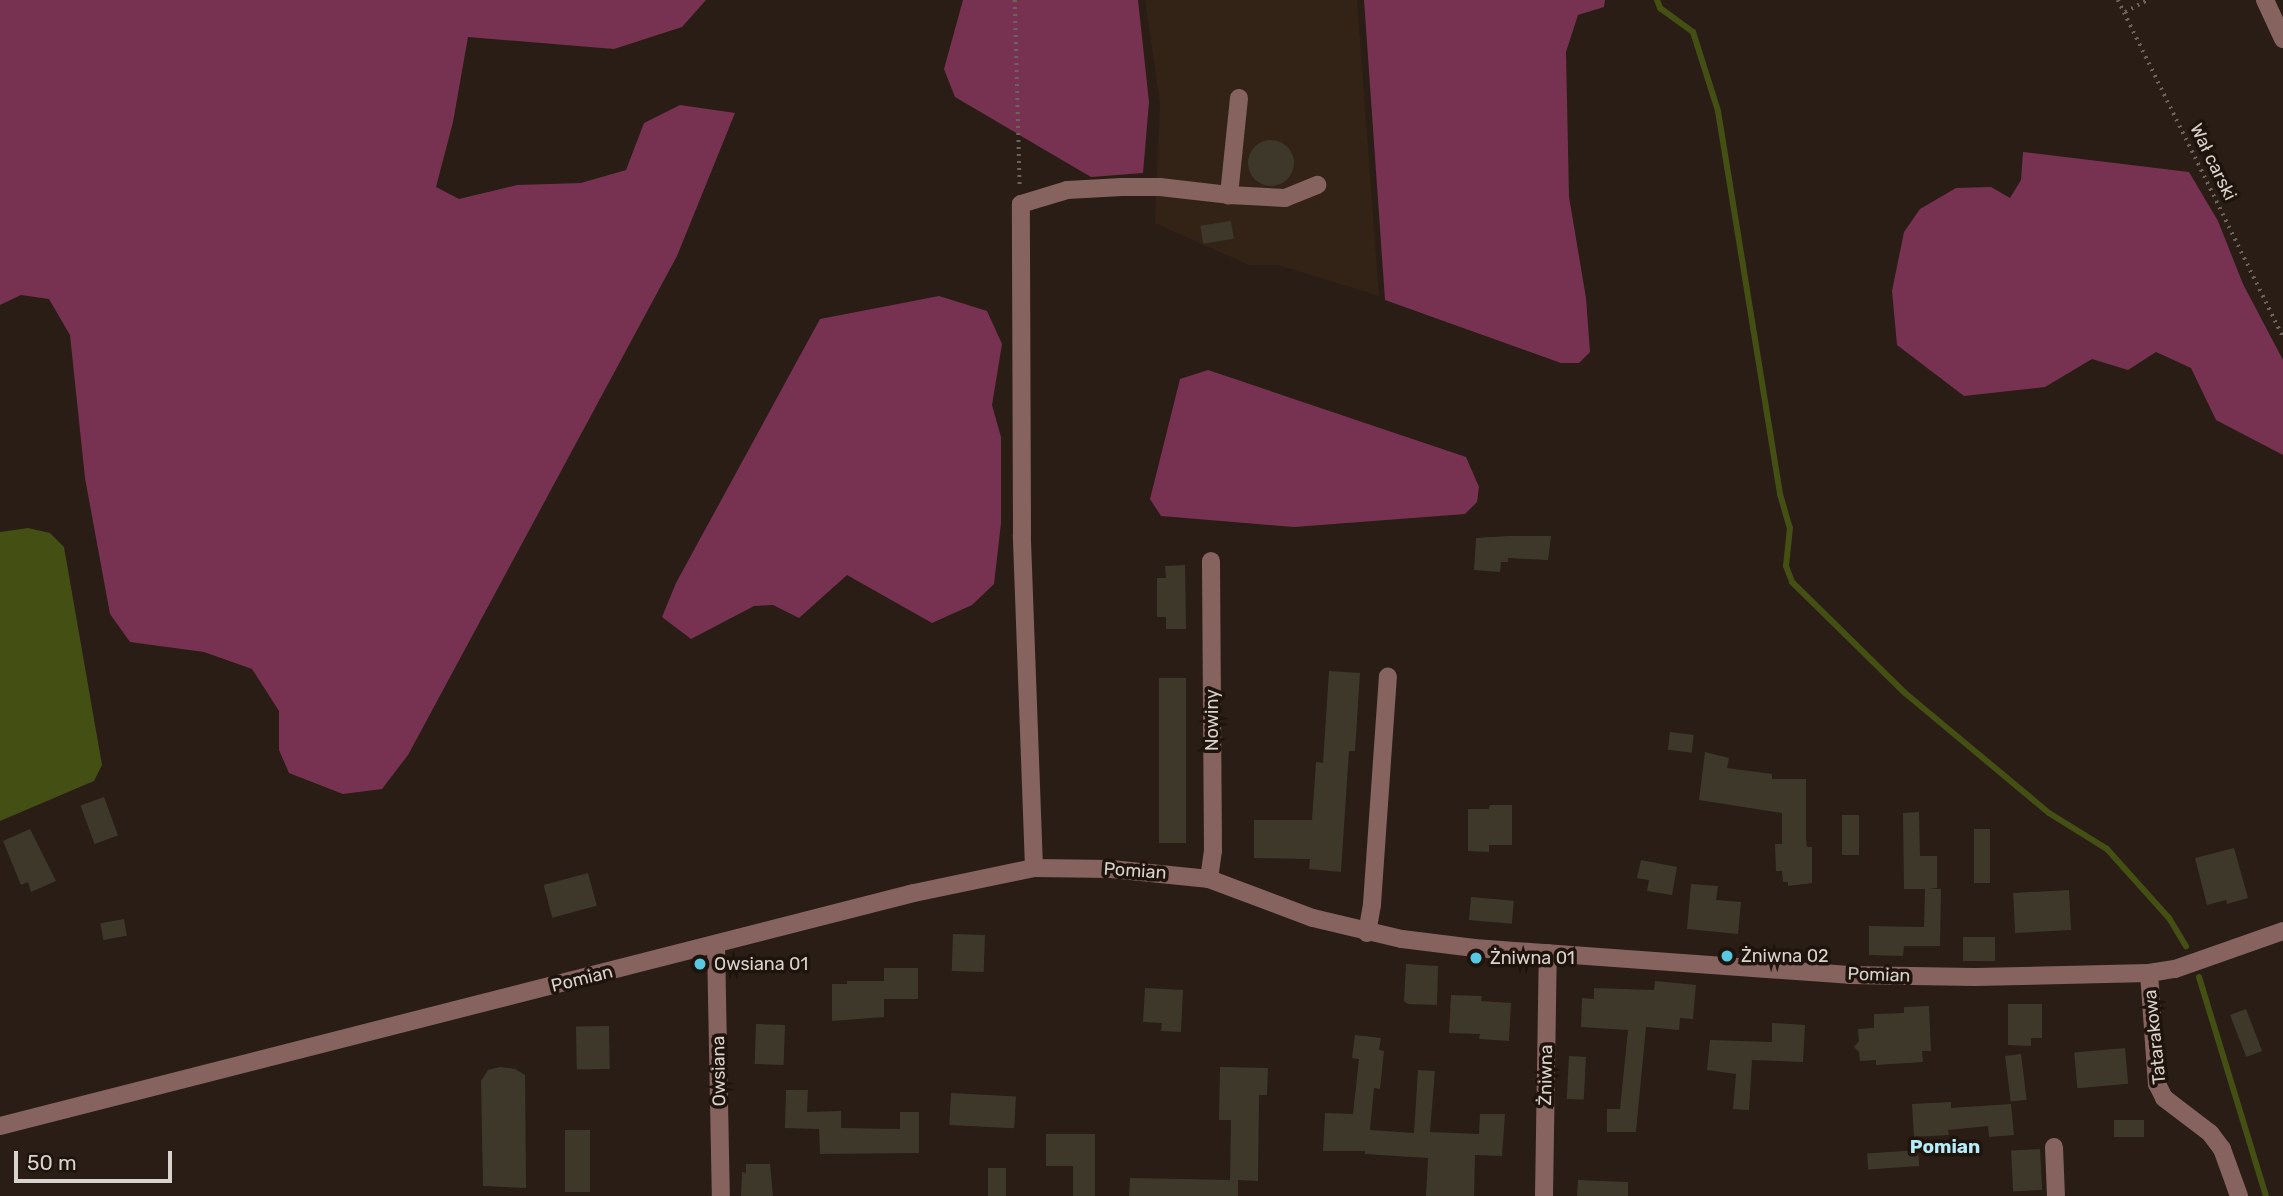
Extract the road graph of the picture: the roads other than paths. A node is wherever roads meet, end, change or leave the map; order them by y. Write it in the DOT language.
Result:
graph roads {
  1 [pos="2265,0"];
  2 [pos="2283,39"];
  3 [pos="1239,98"];
  4 [pos="1317,185"];
  5 [pos="1229,195"];
  6 [pos="1211,561"];
  7 [pos="1388,677"];
  8 [pos="1034,868"];
  9 [pos="1209,879"];
  10 [pos="2283,932"];
  11 [pos="1367,933"];
  12 [pos="716,945"];
  13 [pos="1548,953"];
  14 [pos="2149,973"];
  15 [pos="0,1126"];
  16 [pos="2054,1147"];
  17 [pos="721,1196"];
  18 [pos="1544,1196"];
  19 [pos="2056,1196"];
  20 [pos="2239,1196"];
  1 -- 2 [label="street"];
  3 -- 5 [label="street"];
  4 -- 5 [label="street"];
  5 -- 8 [label="street"];
  6 -- 9 [label="street, Nowiny"];
  7 -- 11 [label="street"];
  8 -- 9 [label="street, Pomian"];
  8 -- 12 [label="street, Pomian"];
  9 -- 11 [label="street, Pomian"];
  10 -- 14 [label="street, Pomian"];
  11 -- 13 [label="street, Pomian"];
  12 -- 15 [label="street, Pomian"];
  12 -- 17 [label="street, Owsiana"];
  13 -- 14 [label="street, Pomian"];
  13 -- 18 [label="street, Żniwna"];
  14 -- 20 [label="street, Tatarakowa"];
  16 -- 19 [label="street"];
}
